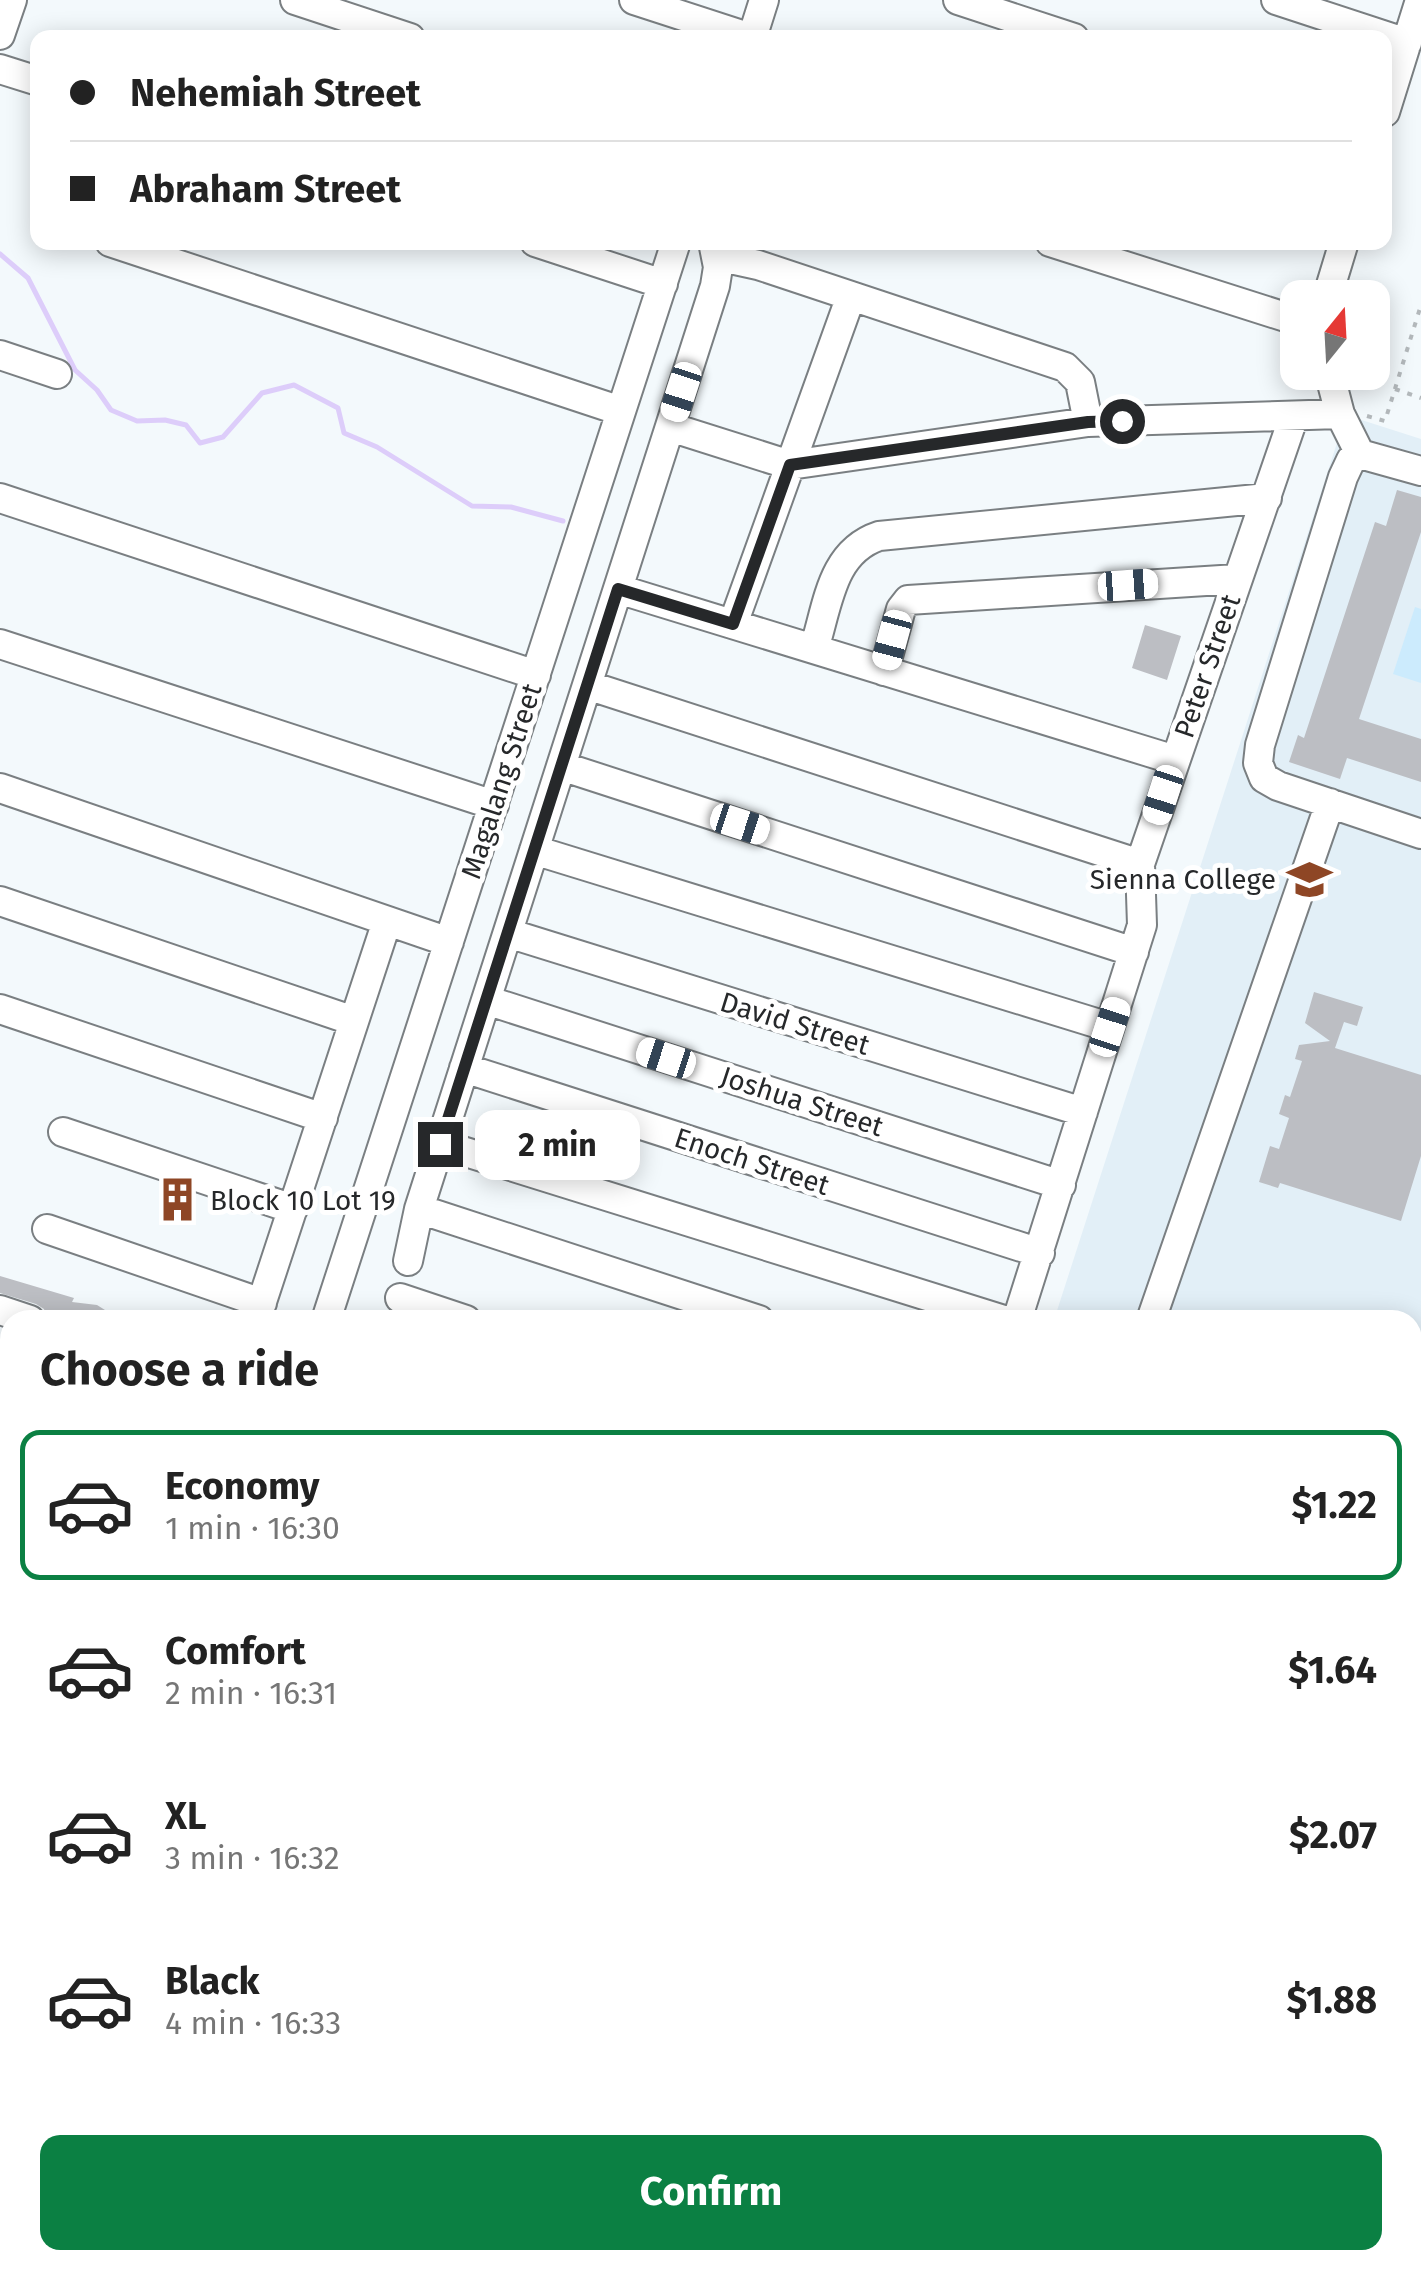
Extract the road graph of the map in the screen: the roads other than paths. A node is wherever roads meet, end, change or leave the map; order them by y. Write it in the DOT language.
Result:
graph roads {
  1 [pos="12,0"];
  2 [pos="295,0"];
  3 [pos="634,0"];
  4 [pos="764,0"];
  5 [pos="958,0"];
  6 [pos="1276,0"];
  7 [pos="1420,0"];
  8 [pos="386,30"];
  9 [pos="727,30"];
  10 [pos="755,30"];
  11 [pos="1050,30"];
  12 [pos="1370,30"];
  13 [pos="0,36"];
  14 [pos="1392,37"];
  15 [pos="1407,42"];
  16 [pos="0,69"];
  17 [pos="30,78"];
  18 [pos="1392,90"];
  19 [pos="134,250"];
  20 [pos="559,250"];
  21 [pos="673,250"];
  22 [pos="715,250"];
  23 [pos="718,250"];
  24 [pos="1075,250"];
  25 [pos="1341,250"];
  26 [pos="1332,280"];
  27 [pos="662,284"];
  28 [pos="852,296"];
  29 [pos="1280,315"];
  30 [pos="0,355"];
  31 [pos="57,374"];
  32 [pos="1334,390"];
  33 [pos="621,412"];
  34 [pos="1340,414"];
  35 [pos="1294,416"];
  36 [pos="1088,422"];
  37 [pos="670,427"];
  38 [pos="1360,454"];
  39 [pos="790,465"];
  40 [pos="1421,471"];
  41 [pos="0,498"];
  42 [pos="1267,498"];
  43 [pos="1237,578"];
  44 [pos="618,589"];
  45 [pos="733,624"];
  46 [pos="0,644"];
  47 [pos="814,649"];
  48 [pos="884,671"];
  49 [pos="536,676"];
  50 [pos="588,685"];
  51 [pos="1175,760"];
  52 [pos="562,766"];
  53 [pos="0,788"];
  54 [pos="1330,803"];
  55 [pos="494,804"];
  56 [pos="1421,834"];
  57 [pos="534,850"];
  58 [pos="1140,864"];
  59 [pos="0,901"];
  60 [pos="387,921"];
  61 [pos="508,933"];
  62 [pos="449,942"];
  63 [pos="1134,952"];
  64 [pos="486,1000"];
  65 [pos="0,1009"];
  66 [pos="354,1021"];
  67 [pos="1110,1027"];
  68 [pos="464,1068"];
  69 [pos="1083,1112"];
  70 [pos="323,1118"];
  71 [pos="62,1132"];
  72 [pos="440,1144"];
  73 [pos="1061,1184"];
  74 [pos="292,1210"];
  75 [pos="419,1210"];
  76 [pos="47,1229"];
  77 [pos="1040,1253"];
  78 [pos="408,1261"];
  79 [pos="400,1298"];
  80 [pos="256,1310"];
  81 [pos="259,1310"];
  82 [pos="329,1310"];
  83 [pos="436,1310"];
  84 [pos="728,1310"];
  85 [pos="972,1310"];
  86 [pos="1020,1310"];
  87 [pos="1154,1310"];
  1 -- 13 [label="street"];
  2 -- 8 [label="street"];
  3 -- 9 [label="street"];
  4 -- 10 [label="street"];
  5 -- 11 [label="street"];
  6 -- 12 [label="street"];
  7 -- 15 [label="street"];
  14 -- 15 [label="street"];
  15 -- 18 [label="street"];
  16 -- 17 [label="street"];
  19 -- 33 [label="street"];
  20 -- 27 [label="street"];
  21 -- 27 [label="street, Magalang Street"];
  22 -- 37 [label="street"];
  23 -- 28 [label="street"];
  24 -- 29 [label="street"];
  25 -- 26 [label="street"];
  27 -- 33 [label="street, Magalang Street"];
  28 -- 36 [label="street"];
  28 -- 39 [label="street"];
  30 -- 31 [label="street"];
  32 -- 34 [label="street"];
  33 -- 49 [label="street, Magalang Street"];
  34 -- 35 [label="street"];
  34 -- 38 [label="street"];
  35 -- 36 [label="street"];
  35 -- 42 [label="street, Peter Street"];
  36 -- 39 [label="street"];
  37 -- 39 [label="street"];
  37 -- 44 [label="street"];
  38 -- 40 [label="street"];
  38 -- 54 [label="street"];
  39 -- 45 [label="street"];
  41 -- 49 [label="street"];
  42 -- 43 [label="street, Peter Street"];
  42 -- 47 [label="street"];
  43 -- 48 [label="street"];
  43 -- 51 [label="street, Peter Street"];
  44 -- 45 [label="street"];
  44 -- 50 [label="street"];
  45 -- 47 [label="street"];
  46 -- 55 [label="street"];
  47 -- 48 [label="street"];
  48 -- 51 [label="street"];
  49 -- 55 [label="street, Magalang Street"];
  50 -- 52 [label="street"];
  50 -- 58 [label="street"];
  51 -- 58 [label="street, Peter Street"];
  52 -- 57 [label="street"];
  52 -- 63 [label="street"];
  53 -- 60 [label="street"];
  54 -- 56 [label="street"];
  54 -- 87 [label="street"];
  55 -- 62 [label="street, Magalang Street"];
  57 -- 61 [label="street"];
  57 -- 67 [label="street"];
  58 -- 63 [label="street, Peter Street"];
  59 -- 66 [label="street"];
  60 -- 62 [label="street"];
  60 -- 66 [label="street"];
  61 -- 64 [label="street"];
  61 -- 69 [label="street, David Street"];
  62 -- 82 [label="street, Magalang Street"];
  63 -- 67 [label="street, Peter Street"];
  64 -- 68 [label="street"];
  64 -- 73 [label="street, Joshua Street"];
  65 -- 70 [label="street"];
  66 -- 70 [label="street"];
  67 -- 69 [label="street, Peter Street"];
  68 -- 72 [label="street"];
  68 -- 77 [label="street, Enoch Street"];
  69 -- 73 [label="street, Peter Street"];
  70 -- 74 [label="street"];
  71 -- 74 [label="street"];
  72 -- 75 [label="street"];
  72 -- 85 [label="street"];
  73 -- 77 [label="street, Peter Street"];
  74 -- 81 [label="street"];
  75 -- 78 [label="street"];
  75 -- 84 [label="street"];
  76 -- 80 [label="street"];
  77 -- 86 [label="street, Peter Street"];
  79 -- 83 [label="street"];
}
